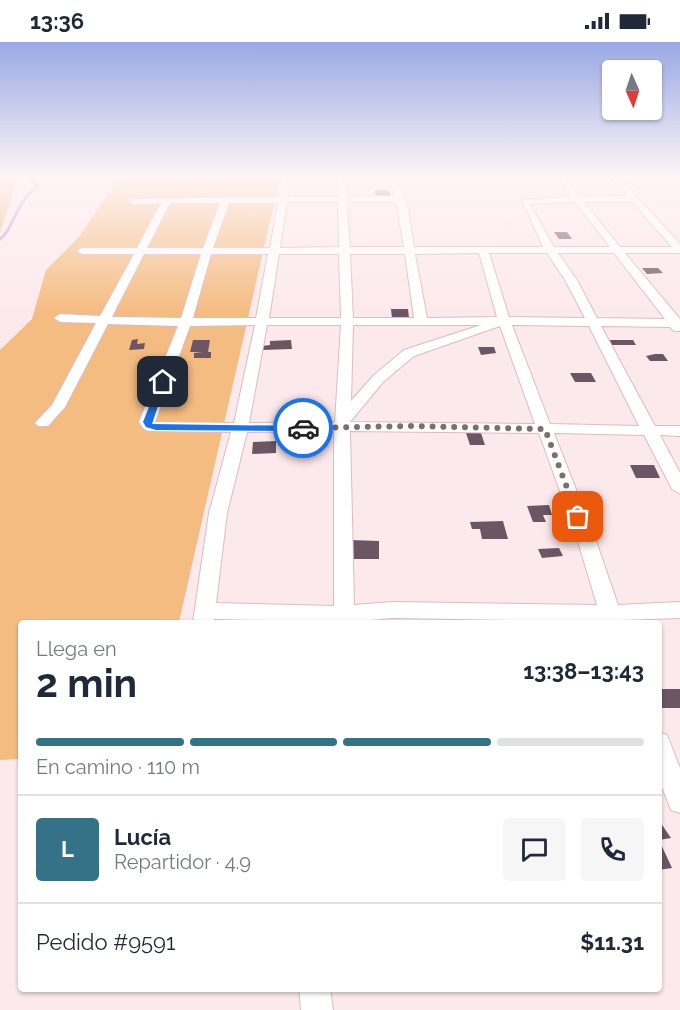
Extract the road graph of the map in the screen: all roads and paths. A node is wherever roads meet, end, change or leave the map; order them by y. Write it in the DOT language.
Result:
graph roads {
  1 [pos="156,222"];
  2 [pos="216,222"];
  3 [pos="280,222"];
  4 [pos="344,222"];
  5 [pos="405,222"];
  6 [pos="536,222"];
  7 [pos="595,222"];
  8 [pos="654,222"];
  9 [pos="411,250"];
  10 [pos="483,250"];
  11 [pos="550,250"];
  12 [pos="616,250"];
  13 [pos="680,250"];
  14 [pos="82,251"];
  15 [pos="140,252"];
  16 [pos="206,252"];
  17 [pos="343,252"];
  18 [pos="275,253"];
  19 [pos="60,318"];
  20 [pos="104,321"];
  21 [pos="186,321"];
  22 [pos="346,321"];
  23 [pos="421,321"];
  24 [pos="504,321"];
  25 [pos="263,322"];
  26 [pos="593,322"];
  27 [pos="678,326"];
  28 [pos="43,423"];
  29 [pos="342,424"];
  30 [pos="240,428"];
  31 [pos="545,429"];
  32 [pos="680,431"];
  33 [pos="650,432"];
  34 [pos="680,489"];
  35 [pos="680,610"];
  36 [pos="205,617"];
  37 [pos="343,618"];
  38 [pos="611,618"];
  39 [pos="662,754"];
  40 [pos="680,801"];
  41 [pos="315,992"];
  42 [pos="318,1010"];
  1 -- 15 [label="street"];
  2 -- 16 [label="street"];
  3 -- 18 [label="street"];
  4 -- 17 [label="street"];
  5 -- 9 [label="street"];
  6 -- 11 [label="street"];
  7 -- 12 [label="street"];
  8 -- 13 [label="street"];
  9 -- 10 [label="street"];
  9 -- 17 [label="street"];
  9 -- 23 [label="street"];
  10 -- 11 [label="street"];
  10 -- 24 [label="street"];
  11 -- 12 [label="street"];
  11 -- 26 [label="street"];
  12 -- 13 [label="street"];
  12 -- 27 [label="street"];
  14 -- 15 [label="street"];
  15 -- 16 [label="street"];
  15 -- 20 [label="street"];
  16 -- 18 [label="street"];
  16 -- 21 [label="street"];
  17 -- 18 [label="street"];
  17 -- 22 [label="street"];
  18 -- 25 [label="street"];
  19 -- 20 [label="street"];
  20 -- 21 [label="street"];
  20 -- 28 [label="street"];
  21 -- 25 [label="street"];
  21 -- 30 [label="street"];
  22 -- 23 [label="street"];
  22 -- 25 [label="street"];
  22 -- 29 [label="street"];
  23 -- 24 [label="street"];
  24 -- 26 [label="street"];
  24 -- 29 [label="street"];
  24 -- 31 [label="street"];
  25 -- 30 [label="street"];
  26 -- 27 [label="street"];
  26 -- 33 [label="street"];
  29 -- 30 [label="street"];
  29 -- 31 [label="street"];
  29 -- 37 [label="street"];
  30 -- 36 [label="street"];
  31 -- 33 [label="street"];
  31 -- 38 [label="street"];
  32 -- 33 [label="street"];
  33 -- 34 [label="street"];
  35 -- 38 [label="street"];
  36 -- 37 [label="street"];
  37 -- 38 [label="street"];
  39 -- 40 [label="street"];
  41 -- 42 [label="street"];
}
